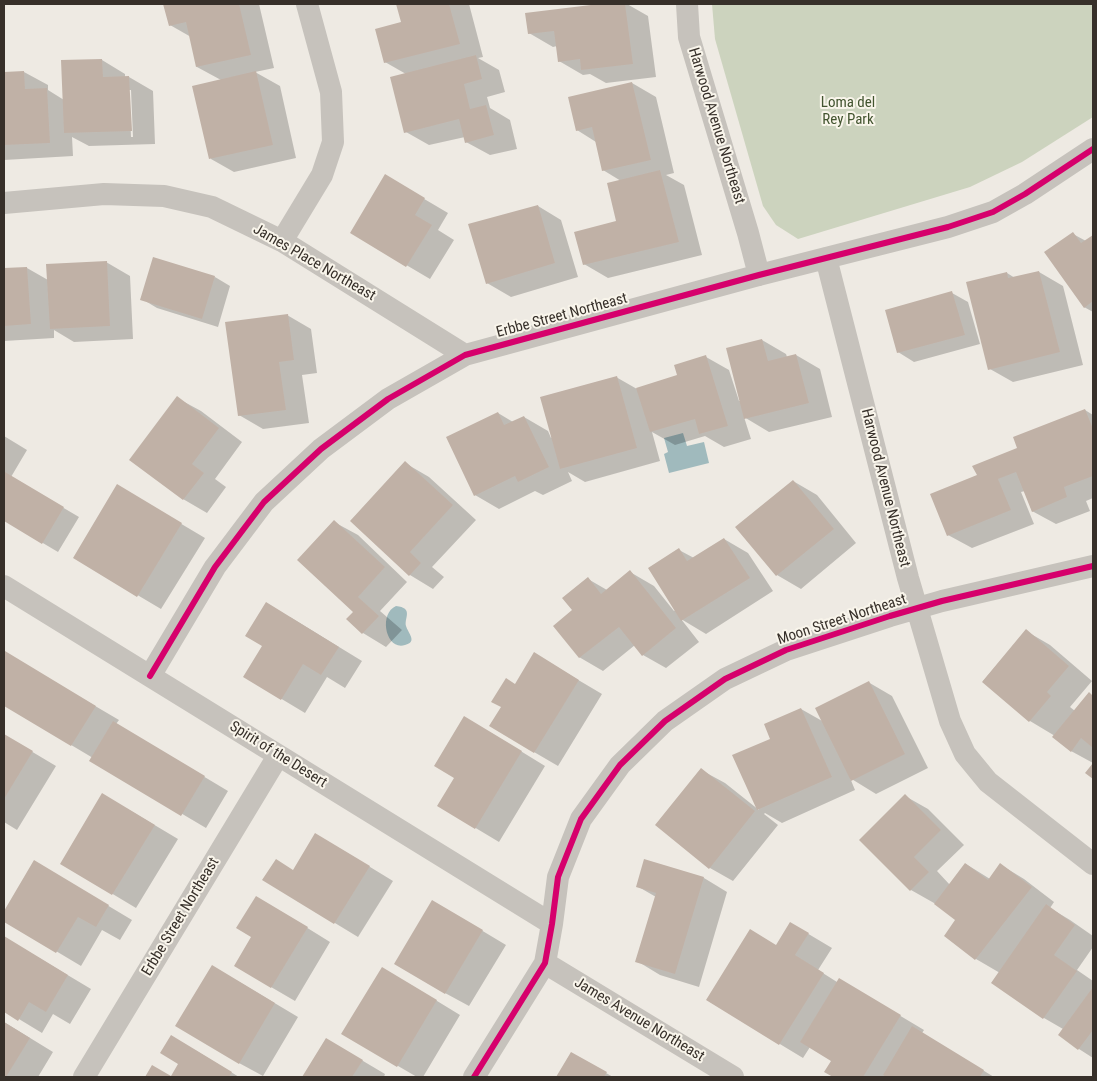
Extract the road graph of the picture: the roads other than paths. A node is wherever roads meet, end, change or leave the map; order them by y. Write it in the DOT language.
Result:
graph roads {
  1 [pos="307,4"];
  2 [pos="687,4"];
  3 [pos="1093,149"];
  4 [pos="4,203"];
  5 [pos="282,241"];
  6 [pos="826,258"];
  7 [pos="759,275"];
  8 [pos="465,355"];
  9 [pos="1093,566"];
  10 [pos="4,586"];
  11 [pos="917,608"];
  12 [pos="150,676"];
  13 [pos="278,756"];
  14 [pos="1093,864"];
  15 [pos="552,924"];
  16 [pos="545,963"];
  17 [pos="84,1077"];
  18 [pos="474,1077"];
  19 [pos="733,1077"];
  1 -- 5 [label="street"];
  2 -- 7 [label="street, Harwood Avenue Northeast"];
  3 -- 6 [label="street, Erbbe Street Northeast"];
  4 -- 5 [label="street, James Place Northeast"];
  5 -- 8 [label="street, James Place Northeast"];
  6 -- 7 [label="street, Erbbe Street Northeast"];
  6 -- 11 [label="street, Harwood Avenue Northeast"];
  7 -- 8 [label="street, Erbbe Street Northeast"];
  8 -- 12 [label="street, Erbbe Street Northeast"];
  9 -- 11 [label="street, Moon Street Northeast"];
  10 -- 12 [label="street, Spirit of the Desert"];
  11 -- 14 [label="street, Harwood Avenue Northeast"];
  11 -- 15 [label="street, Moon Street Northeast"];
  12 -- 13 [label="street, Spirit of the Desert"];
  13 -- 15 [label="street, Spirit of the Desert"];
  13 -- 17 [label="street, Erbbe Street Northeast"];
  15 -- 16 [label="street, Moon Street Northeast"];
  16 -- 18 [label="street, Moon Street Northeast"];
  16 -- 19 [label="street, James Avenue Northeast"];
}
